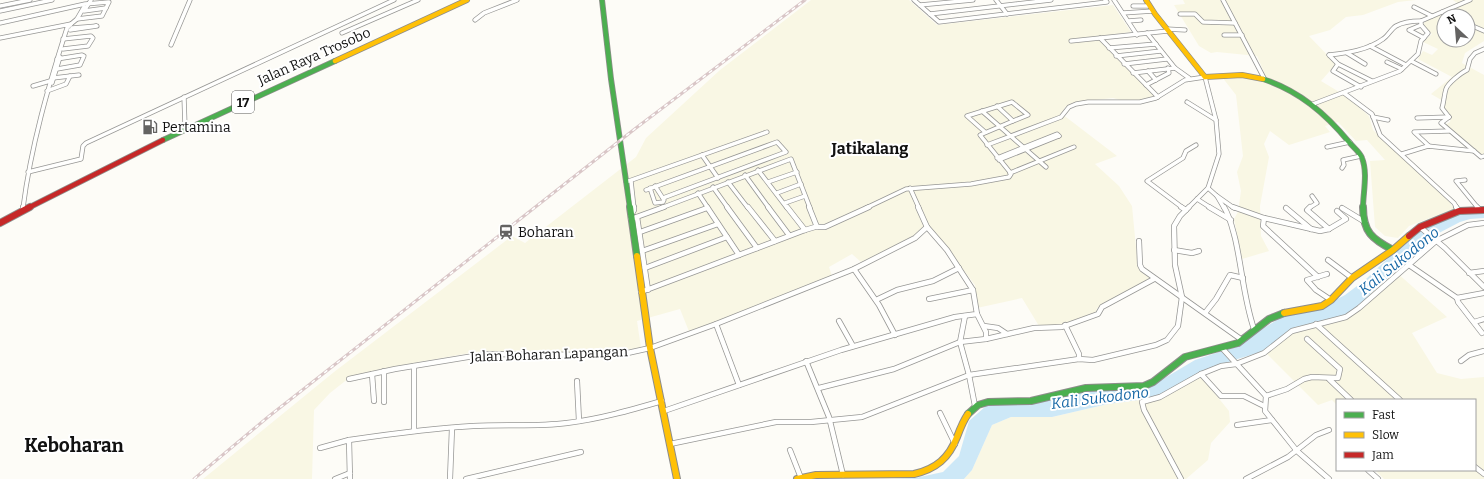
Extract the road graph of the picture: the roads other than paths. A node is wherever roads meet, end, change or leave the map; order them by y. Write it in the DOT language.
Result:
graph roads {
  1 [pos="2,0"];
  2 [pos="30,0"];
  3 [pos="52,0"];
  4 [pos="190,0"];
  5 [pos="394,0"];
  6 [pos="418,0"];
  7 [pos="517,0"];
  8 [pos="602,0"];
  9 [pos="914,0"];
  10 [pos="973,0"];
  11 [pos="996,0"];
  12 [pos="1050,0"];
  13 [pos="1114,0"];
  14 [pos="1146,0"];
  15 [pos="1223,0"];
  16 [pos="463,1"];
  17 [pos="1103,1"];
  18 [pos="1468,1"];
  19 [pos="88,2"];
  20 [pos="0,5"];
  21 [pos="920,5"];
  22 [pos="1000,6"];
  23 [pos="1133,6"];
  24 [pos="1414,7"];
  25 [pos="106,8"];
  26 [pos="1451,8"];
  27 [pos="1056,9"];
  28 [pos="1151,9"];
  29 [pos="2,11"];
  30 [pos="84,11"];
  31 [pos="1122,13"];
  32 [pos="930,14"];
  33 [pos="1007,14"];
  34 [pos="1180,14"];
  35 [pos="1436,14"];
  36 [pos="1432,16"];
  37 [pos="79,19"];
  38 [pos="475,20"];
  39 [pos="1141,20"];
  40 [pos="1128,21"];
  41 [pos="0,23"];
  42 [pos="1235,23"];
  43 [pos="1421,23"];
  44 [pos="70,28"];
  45 [pos="1168,30"];
  46 [pos="1185,30"];
  47 [pos="342,33"];
  48 [pos="1147,33"];
  49 [pos="1137,35"];
  50 [pos="1224,35"];
  51 [pos="1242,36"];
  52 [pos="0,38"];
  53 [pos="1100,38"];
  54 [pos="1424,38"];
  55 [pos="64,39"];
  56 [pos="1071,40"];
  57 [pos="1156,44"];
  58 [pos="171,45"];
  59 [pos="1370,46"];
  60 [pos="1109,48"];
  61 [pos="63,49"];
  62 [pos="1484,49"];
  63 [pos="1161,51"];
  64 [pos="1347,54"];
  65 [pos="1116,56"];
  66 [pos="58,59"];
  67 [pos="1168,59"];
  68 [pos="1411,61"];
  69 [pos="1387,62"];
  70 [pos="1124,64"];
  71 [pos="1338,64"];
  72 [pos="1365,64"];
  73 [pos="1406,65"];
  74 [pos="1168,68"];
  75 [pos="1176,68"];
  76 [pos="57,69"];
  77 [pos="1402,69"];
  78 [pos="1148,71"];
  79 [pos="1132,73"];
  80 [pos="1436,74"];
  81 [pos="79,75"];
  82 [pos="70,76"];
  83 [pos="1205,77"];
  84 [pos="1189,78"];
  85 [pos="1264,78"];
  86 [pos="52,79"];
  87 [pos="1156,80"];
  88 [pos="1372,81"];
  89 [pos="1146,85"];
  90 [pos="33,86"];
  91 [pos="1360,87"];
  92 [pos="49,90"];
  93 [pos="1344,93"];
  94 [pos="184,97"];
  95 [pos="1158,97"];
  96 [pos="1187,102"];
  97 [pos="1314,103"];
  98 [pos="997,106"];
  99 [pos="982,110"];
  100 [pos="1373,117"];
  101 [pos="1449,117"];
  102 [pos="1417,118"];
  103 [pos="1216,120"];
  104 [pos="1388,120"];
  105 [pos="1013,121"];
  106 [pos="185,126"];
  107 [pos="998,126"];
  108 [pos="1450,131"];
  109 [pos="767,132"];
  110 [pos="985,132"];
  111 [pos="1010,136"];
  112 [pos="1350,142"];
  113 [pos="987,145"];
  114 [pos="1196,145"];
  115 [pos="1428,146"];
  116 [pos="1074,147"];
  117 [pos="1327,147"];
  118 [pos="1023,148"];
  119 [pos="1474,151"];
  120 [pos="1402,154"];
  121 [pos="702,155"];
  122 [pos="1361,156"];
  123 [pos="1484,156"];
  124 [pos="998,159"];
  125 [pos="1038,161"];
  126 [pos="710,166"];
  127 [pos="1046,167"];
  128 [pos="1342,168"];
  129 [pos="758,170"];
  130 [pos="28,172"];
  131 [pos="797,172"];
  132 [pos="1010,173"];
  133 [pos="745,175"];
  134 [pos="718,178"];
  135 [pos="1465,180"];
  136 [pos="628,181"];
  137 [pos="728,182"];
  138 [pos="768,182"];
  139 [pos="801,184"];
  140 [pos="655,186"];
  141 [pos="713,187"];
  142 [pos="650,188"];
  143 [pos="910,188"];
  144 [pos="1208,188"];
  145 [pos="646,190"];
  146 [pos="698,193"];
  147 [pos="777,193"];
  148 [pos="805,196"];
  149 [pos="1217,196"];
  150 [pos="1312,196"];
  151 [pos="663,198"];
  152 [pos="1197,199"];
  153 [pos="785,203"];
  154 [pos="707,208"];
  155 [pos="1286,208"];
  156 [pos="1342,208"];
  157 [pos="24,209"];
  158 [pos="1237,209"];
  159 [pos="1186,210"];
  160 [pos="1482,210"];
  161 [pos="1337,211"];
  162 [pos="1459,211"];
  163 [pos="1229,215"];
  164 [pos="633,217"];
  165 [pos="1264,218"];
  166 [pos="1231,220"];
  167 [pos="0,221"];
  168 [pos="1366,222"];
  169 [pos="1484,223"];
  170 [pos="718,224"];
  171 [pos="817,227"];
  172 [pos="927,227"];
  173 [pos="1420,228"];
  174 [pos="1329,229"];
  175 [pos="805,230"];
  176 [pos="1312,230"];
  177 [pos="640,232"];
  178 [pos="789,235"];
  179 [pos="727,237"];
  180 [pos="1435,240"];
  181 [pos="775,241"];
  182 [pos="1138,241"];
  183 [pos="757,248"];
  184 [pos="1174,250"];
  185 [pos="1199,250"];
  186 [pos="1393,250"];
  187 [pos="642,251"];
  188 [pos="739,255"];
  189 [pos="1328,260"];
  190 [pos="1409,265"];
  191 [pos="645,268"];
  192 [pos="959,268"];
  193 [pos="854,269"];
  194 [pos="1484,271"];
  195 [pos="1469,273"];
  196 [pos="1327,274"];
  197 [pos="1318,277"];
  198 [pos="1243,278"];
  199 [pos="1352,278"];
  200 [pos="1154,279"];
  201 [pos="1484,287"];
  202 [pos="648,290"];
  203 [pos="973,290"];
  204 [pos="641,292"];
  205 [pos="1484,292"];
  206 [pos="1182,297"];
  207 [pos="1457,298"];
  208 [pos="929,299"];
  209 [pos="876,300"];
  210 [pos="1332,300"];
  211 [pos="1205,313"];
  212 [pos="977,314"];
  213 [pos="965,316"];
  214 [pos="1484,319"];
  215 [pos="839,321"];
  216 [pos="1474,322"];
  217 [pos="716,324"];
  218 [pos="1316,324"];
  219 [pos="1066,325"];
  220 [pos="984,326"];
  221 [pos="1254,329"];
  222 [pos="1482,333"];
  223 [pos="895,334"];
  224 [pos="1007,334"];
  225 [pos="986,338"];
  226 [pos="1307,339"];
  227 [pos="1242,340"];
  228 [pos="960,342"];
  229 [pos="853,346"];
  230 [pos="650,348"];
  231 [pos="1222,349"];
  232 [pos="1484,351"];
  233 [pos="1079,359"];
  234 [pos="806,361"];
  235 [pos="1461,361"];
  236 [pos="1236,364"];
  237 [pos="414,366"];
  238 [pos="384,371"];
  239 [pos="372,374"];
  240 [pos="1201,374"];
  241 [pos="969,375"];
  242 [pos="352,379"];
  243 [pos="1329,379"];
  244 [pos="577,381"];
  245 [pos="739,385"];
  246 [pos="819,388"];
  247 [pos="1266,396"];
  248 [pos="1351,399"];
  249 [pos="1399,399"];
  250 [pos="374,401"];
  251 [pos="662,401"];
  252 [pos="384,402"];
  253 [pos="975,406"];
  254 [pos="1264,406"];
  255 [pos="664,411"];
  256 [pos="940,413"];
  257 [pos="830,420"];
  258 [pos="1272,420"];
  259 [pos="579,421"];
  260 [pos="1237,425"];
  261 [pos="452,428"];
  262 [pos="1329,430"];
  263 [pos="414,431"];
  264 [pos="349,440"];
  265 [pos="670,444"];
  266 [pos="955,444"];
  267 [pos="320,448"];
  268 [pos="790,450"];
  269 [pos="1297,451"];
  270 [pos="581,452"];
  271 [pos="1476,468"];
  272 [pos="1369,471"];
  273 [pos="1484,474"];
  274 [pos="843,475"];
  275 [pos="350,476"];
  276 [pos="799,478"];
  277 [pos="335,479"];
  278 [pos="450,479"];
  279 [pos="466,479"];
  280 [pos="677,479"];
  281 [pos="1181,479"];
  282 [pos="1246,479"];
  283 [pos="1329,479"];
  284 [pos="1378,479"];
  1 -- 20 [label="street"];
  2 -- 20 [label="street"];
  3 -- 29 [label="street"];
  4 -- 58 [label="street"];
  5 -- 94 [label="street"];
  6 -- 47 [label="street"];
  7 -- 38 [label="street"];
  8 -- 136 [label="main road"];
  9 -- 21 [label="street"];
  10 -- 21 [label="street"];
  11 -- 22 [label="street"];
  12 -- 22 [label="street"];
  12 -- 27 [label="street"];
  13 -- 31 [label="street"];
  14 -- 28 [label="main road"];
  15 -- 42 [label="street"];
  16 -- 106 [label="main road, Jalan Raya Trosobo / 17"];
  16 -- 157 [label="main road, Jalan Raya Trosobo / 17"];
  17 -- 27 [label="street"];
  18 -- 26 [label="street"];
  19 -- 25 [label="street"];
  19 -- 30 [label="street"];
  19 -- 37 [label="street"];
  19 -- 41 [label="street"];
  20 -- 29 [label="street"];
  21 -- 32 [label="street"];
  22 -- 32 [label="street"];
  22 -- 33 [label="street"];
  23 -- 28 [label="street"];
  24 -- 36 [label="street"];
  25 -- 30 [label="street"];
  25 -- 37 [label="street"];
  27 -- 33 [label="street"];
  28 -- 31 [label="street"];
  28 -- 45 [label="main road"];
  30 -- 37 [label="street"];
  31 -- 40 [label="street"];
  32 -- 33 [label="street"];
  34 -- 42 [label="street"];
  35 -- 36 [label="street"];
  36 -- 43 [label="street"];
  37 -- 44 [label="street"];
  39 -- 40 [label="street"];
  40 -- 49 [label="street"];
  42 -- 51 [label="street"];
  43 -- 54 [label="street"];
  43 -- 54 [label="street"];
  43 -- 59 [label="street"];
  44 -- 44 [label="street"];
  44 -- 52 [label="street"];
  44 -- 55 [label="street"];
  45 -- 46 [label="street"];
  45 -- 48 [label="street"];
  45 -- 83 [label="main road"];
  48 -- 49 [label="street"];
  48 -- 57 [label="street"];
  49 -- 53 [label="street"];
  50 -- 51 [label="street"];
  51 -- 85 [label="street"];
  53 -- 56 [label="street"];
  53 -- 60 [label="street"];
  54 -- 68 [label="street"];
  55 -- 61 [label="street"];
  55 -- 61 [label="street"];
  55 -- 66 [label="street"];
  57 -- 60 [label="street"];
  57 -- 63 [label="street"];
  59 -- 64 [label="street"];
  59 -- 73 [label="street"];
  60 -- 65 [label="street"];
  61 -- 66 [label="street"];
  62 -- 101 [label="street"];
  63 -- 65 [label="street"];
  63 -- 67 [label="street"];
  64 -- 71 [label="street"];
  64 -- 72 [label="street"];
  65 -- 70 [label="street"];
  66 -- 76 [label="street"];
  66 -- 76 [label="street"];
  66 -- 86 [label="street"];
  67 -- 70 [label="street"];
  67 -- 75 [label="street"];
  68 -- 73 [label="street"];
  68 -- 80 [label="street"];
  69 -- 77 [label="street"];
  70 -- 79 [label="street"];
  71 -- 88 [label="street"];
  71 -- 91 [label="street"];
  73 -- 77 [label="street"];
  74 -- 75 [label="street"];
  74 -- 78 [label="street"];
  74 -- 87 [label="street"];
  75 -- 84 [label="street"];
  76 -- 86 [label="street"];
  77 -- 88 [label="street"];
  78 -- 79 [label="street"];
  78 -- 87 [label="street"];
  79 -- 89 [label="street"];
  81 -- 82 [label="street"];
  82 -- 86 [label="street"];
  82 -- 92 [label="street"];
  83 -- 84 [label="street"];
  83 -- 85 [label="main road"];
  83 -- 103 [label="street"];
  84 -- 95 [label="street"];
  85 -- 97 [label="main road"];
  86 -- 90 [label="street"];
  86 -- 92 [label="street"];
  87 -- 89 [label="street"];
  88 -- 91 [label="street"];
  89 -- 95 [label="street"];
  91 -- 93 [label="street"];
  92 -- 130 [label="street"];
  93 -- 97 [label="street"];
  93 -- 100 [label="street"];
  94 -- 106 [label="street"];
  94 -- 130 [label="street"];
  95 -- 111 [label="street"];
  96 -- 103 [label="street"];
  97 -- 112 [label="main road"];
  98 -- 99 [label="street"];
  98 -- 105 [label="street"];
  98 -- 105 [label="street"];
  99 -- 107 [label="street"];
  99 -- 110 [label="street"];
  100 -- 104 [label="street"];
  100 -- 120 [label="street"];
  101 -- 102 [label="street"];
  101 -- 108 [label="street"];
  103 -- 144 [label="street"];
  105 -- 107 [label="street"];
  106 -- 157 [label="main road, Jalan Raya Trosobo / 17"];
  107 -- 110 [label="street"];
  107 -- 111 [label="street"];
  108 -- 115 [label="street"];
  108 -- 119 [label="street"];
  109 -- 121 [label="street"];
  110 -- 113 [label="street"];
  111 -- 113 [label="street"];
  111 -- 118 [label="street"];
  112 -- 117 [label="street"];
  112 -- 122 [label="main road"];
  113 -- 124 [label="street"];
  114 -- 159 [label="street"];
  115 -- 119 [label="street"];
  115 -- 120 [label="street"];
  116 -- 125 [label="street"];
  118 -- 118 [label="street"];
  118 -- 124 [label="street"];
  118 -- 125 [label="street"];
  119 -- 123 [label="street"];
  120 -- 162 [label="street"];
  121 -- 126 [label="street"];
  121 -- 136 [label="street"];
  122 -- 128 [label="street"];
  122 -- 168 [label="main road"];
  124 -- 132 [label="street"];
  125 -- 127 [label="street"];
  125 -- 132 [label="street"];
  126 -- 134 [label="street"];
  126 -- 134 [label="street"];
  126 -- 140 [label="street"];
  129 -- 131 [label="street"];
  129 -- 133 [label="street"];
  129 -- 138 [label="street"];
  130 -- 157 [label="street"];
  131 -- 138 [label="street"];
  131 -- 139 [label="street"];
  132 -- 143 [label="street"];
  133 -- 137 [label="street"];
  133 -- 178 [label="street"];
  134 -- 151 [label="street"];
  135 -- 160 [label="street"];
  136 -- 164 [label="main road"];
  137 -- 141 [label="street"];
  137 -- 181 [label="street"];
  138 -- 147 [label="street"];
  139 -- 147 [label="street"];
  139 -- 148 [label="street"];
  140 -- 142 [label="street"];
  140 -- 151 [label="street"];
  141 -- 146 [label="street"];
  141 -- 183 [label="street"];
  142 -- 145 [label="street"];
  142 -- 151 [label="street"];
  143 -- 171 [label="street"];
  143 -- 172 [label="street"];
  144 -- 149 [label="street"];
  144 -- 152 [label="street"];
  146 -- 154 [label="street"];
  146 -- 164 [label="street"];
  147 -- 153 [label="street"];
  148 -- 153 [label="street"];
  148 -- 171 [label="street"];
  149 -- 158 [label="street"];
  149 -- 163 [label="street"];
  150 -- 174 [label="street"];
  152 -- 159 [label="street"];
  152 -- 166 [label="street"];
  153 -- 175 [label="street"];
  154 -- 170 [label="street"];
  154 -- 177 [label="street"];
  155 -- 176 [label="street"];
  156 -- 168 [label="street"];
  157 -- 167 [label="main road, Jalan Raya Trosobo / 17"];
  158 -- 163 [label="street"];
  158 -- 165 [label="street"];
  159 -- 184 [label="street"];
  160 -- 162 [label="main road"];
  161 -- 174 [label="street"];
  162 -- 173 [label="main road"];
  163 -- 166 [label="street"];
  164 -- 177 [label="street"];
  164 -- 204 [label="main road"];
  165 -- 176 [label="street"];
  165 -- 197 [label="street"];
  166 -- 198 [label="street"];
  168 -- 186 [label="main road"];
  169 -- 180 [label="street"];
  170 -- 179 [label="street"];
  170 -- 187 [label="street"];
  171 -- 175 [label="street"];
  172 -- 192 [label="street"];
  172 -- 193 [label="street, Jalan Boharan Lapangan"];
  173 -- 180 [label="street"];
  173 -- 186 [label="main road"];
  174 -- 176 [label="street"];
  175 -- 178 [label="street"];
  177 -- 187 [label="street"];
  178 -- 181 [label="street"];
  179 -- 188 [label="street"];
  179 -- 191 [label="street"];
  180 -- 190 [label="street"];
  180 -- 195 [label="street"];
  181 -- 183 [label="street"];
  182 -- 200 [label="street"];
  183 -- 188 [label="street"];
  184 -- 185 [label="street"];
  184 -- 206 [label="street"];
  186 -- 199 [label="main road"];
  187 -- 191 [label="street"];
  188 -- 202 [label="street"];
  189 -- 199 [label="street"];
  190 -- 207 [label="street"];
  190 -- 218 [label="street"];
  191 -- 202 [label="street"];
  192 -- 203 [label="street"];
  192 -- 209 [label="street"];
  193 -- 209 [label="street"];
  193 -- 217 [label="street, Jalan Boharan Lapangan"];
  194 -- 195 [label="street"];
  195 -- 201 [label="street"];
  196 -- 197 [label="street"];
  197 -- 210 [label="street"];
  198 -- 211 [label="street"];
  198 -- 221 [label="street"];
  199 -- 210 [label="main road"];
  200 -- 206 [label="street"];
  200 -- 219 [label="street"];
  202 -- 204 [label="street"];
  203 -- 208 [label="street"];
  203 -- 212 [label="street"];
  204 -- 230 [label="main road"];
  205 -- 207 [label="street"];
  206 -- 211 [label="street"];
  206 -- 233 [label="street"];
  207 -- 216 [label="street"];
  209 -- 223 [label="street"];
  210 -- 221 [label="main road"];
  211 -- 227 [label="street"];
  212 -- 213 [label="street"];
  212 -- 220 [label="street"];
  213 -- 223 [label="street"];
  213 -- 228 [label="street"];
  214 -- 216 [label="street"];
  215 -- 229 [label="street"];
  216 -- 222 [label="street"];
  217 -- 230 [label="street, Jalan Boharan Lapangan"];
  217 -- 245 [label="street"];
  218 -- 236 [label="street"];
  218 -- 249 [label="street"];
  219 -- 224 [label="street"];
  219 -- 233 [label="street"];
  220 -- 224 [label="street"];
  220 -- 225 [label="street"];
  221 -- 227 [label="main road"];
  223 -- 229 [label="street"];
  224 -- 225 [label="street"];
  225 -- 228 [label="street"];
  226 -- 243 [label="street"];
  227 -- 231 [label="main road"];
  228 -- 241 [label="street"];
  228 -- 246 [label="street"];
  229 -- 234 [label="street"];
  230 -- 237 [label="street, Jalan Boharan Lapangan"];
  230 -- 251 [label="main road"];
  231 -- 236 [label="street"];
  231 -- 253 [label="main road"];
  232 -- 235 [label="street"];
  233 -- 241 [label="street"];
  234 -- 245 [label="street"];
  234 -- 246 [label="street"];
  236 -- 240 [label="street"];
  236 -- 247 [label="street"];
  237 -- 238 [label="street, Jalan Boharan Lapangan"];
  237 -- 263 [label="street"];
  238 -- 239 [label="street, Jalan Boharan Lapangan"];
  238 -- 252 [label="street"];
  239 -- 242 [label="street, Jalan Boharan Lapangan"];
  239 -- 250 [label="street"];
  240 -- 254 [label="street"];
  240 -- 281 [label="street"];
  241 -- 253 [label="street"];
  241 -- 257 [label="street"];
  243 -- 247 [label="street"];
  243 -- 248 [label="street"];
  244 -- 259 [label="street"];
  245 -- 255 [label="street"];
  246 -- 257 [label="street"];
  247 -- 254 [label="street"];
  251 -- 255 [label="main road"];
  251 -- 259 [label="street"];
  253 -- 266 [label="main road"];
  254 -- 258 [label="street"];
  255 -- 265 [label="main road"];
  256 -- 266 [label="street"];
  257 -- 265 [label="street"];
  257 -- 274 [label="street"];
  258 -- 260 [label="street"];
  258 -- 269 [label="street"];
  259 -- 261 [label="street"];
  261 -- 263 [label="street"];
  261 -- 278 [label="street"];
  262 -- 269 [label="street"];
  263 -- 264 [label="street"];
  264 -- 267 [label="street"];
  264 -- 275 [label="street"];
  265 -- 280 [label="main road"];
  266 -- 274 [label="main road"];
  268 -- 276 [label="street"];
  269 -- 282 [label="street"];
  269 -- 283 [label="street"];
  270 -- 279 [label="street"];
  271 -- 273 [label="street"];
  272 -- 284 [label="street"];
  274 -- 276 [label="main road"];
  275 -- 277 [label="street"];
}
